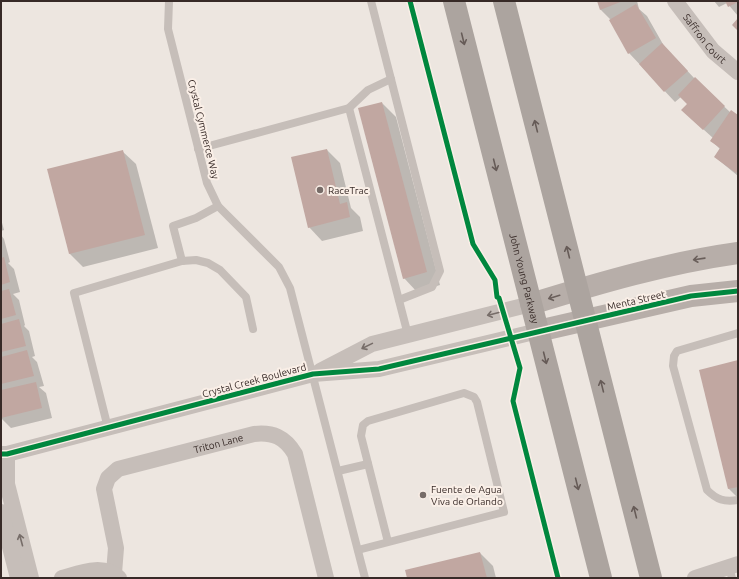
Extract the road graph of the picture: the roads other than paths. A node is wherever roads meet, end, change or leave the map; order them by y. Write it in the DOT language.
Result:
graph roads {
  1 [pos="169,1"];
  2 [pos="371,1"];
  3 [pos="454,1"];
  4 [pos="504,1"];
  5 [pos="675,1"];
  6 [pos="738,72"];
  7 [pos="391,79"];
  8 [pos="349,108"];
  9 [pos="198,149"];
  10 [pos="218,206"];
  11 [pos="738,253"];
  12 [pos="182,261"];
  13 [pos="578,290"];
  14 [pos="738,291"];
  15 [pos="399,300"];
  16 [pos="531,304"];
  17 [pos="585,321"];
  18 [pos="253,329"];
  19 [pos="538,331"];
  20 [pos="738,332"];
  21 [pos="408,335"];
  22 [pos="313,374"];
  23 [pos="108,428"];
  24 [pos="4,454"];
  25 [pos="368,464"];
  26 [pos="338,471"];
  27 [pos="738,500"];
  28 [pos="5,512"];
  29 [pos="388,542"];
  30 [pos="358,550"];
  31 [pos="733,570"];
  32 [pos="116,575"];
  33 [pos="18,578"];
  34 [pos="31,578"];
  35 [pos="62,578"];
  36 [pos="326,578"];
  37 [pos="365,578"];
  38 [pos="601,578"];
  39 [pos="651,578"];
  40 [pos="695,578"];
  1 -- 9 [label="lane, Crystal Cymmerce Way"];
  2 -- 7 [label="lane"];
  3 -- 16 [label="highway, John Young Parkway, one-way"];
  13 -- 4 [label="highway, one-way"];
  5 -- 6 [label="street, Saffron Court"];
  7 -- 8 [label="lane"];
  7 -- 15 [label="lane"];
  8 -- 9 [label="lane"];
  8 -- 15 [label="lane"];
  9 -- 10 [label="lane, Crystal Cymmerce Way"];
  10 -- 12 [label="lane"];
  10 -- 22 [label="lane, Crystal Cymmerce Way"];
  11 -- 13 [label="street, one-way"];
  12 -- 18 [label="lane"];
  12 -- 23 [label="lane"];
  13 -- 16 [label="street, one-way"];
  13 -- 17 [label="highway"];
  14 -- 17 [label="street, Menta Street"];
  15 -- 21 [label="lane"];
  16 -- 19 [label="highway, John Young Parkway"];
  16 -- 21 [label="street, Crystal Creek Boulevard, one-way"];
  17 -- 19 [label="street, Menta Street"];
  39 -- 17 [label="highway, one-way"];
  19 -- 22 [label="street, Crystal Creek Boulevard"];
  19 -- 38 [label="highway, John Young Parkway, one-way"];
  20 -- 27 [label="lane"];
  21 -- 22 [label="street, Crystal Creek Boulevard, one-way"];
  22 -- 23 [label="street, Crystal Creek Boulevard"];
  22 -- 26 [label="lane, Crystal Cymmerce Way"];
  23 -- 24 [label="street, Crystal Creek Boulevard"];
  24 -- 28 [label="street"];
  25 -- 26 [label="lane"];
  25 -- 29 [label="lane"];
  25 -- 29 [label="lane"];
  26 -- 30 [label="lane, Crystal Cymmerce Way"];
  28 -- 33 [label="street"];
  34 -- 28 [label="street, one-way"];
  29 -- 30 [label="lane"];
  30 -- 37 [label="lane, Crystal Cymmerce Way"];
  31 -- 40 [label="street"];
  32 -- 35 [label="street"];
  32 -- 36 [label="street, Triton Lane"];
}
